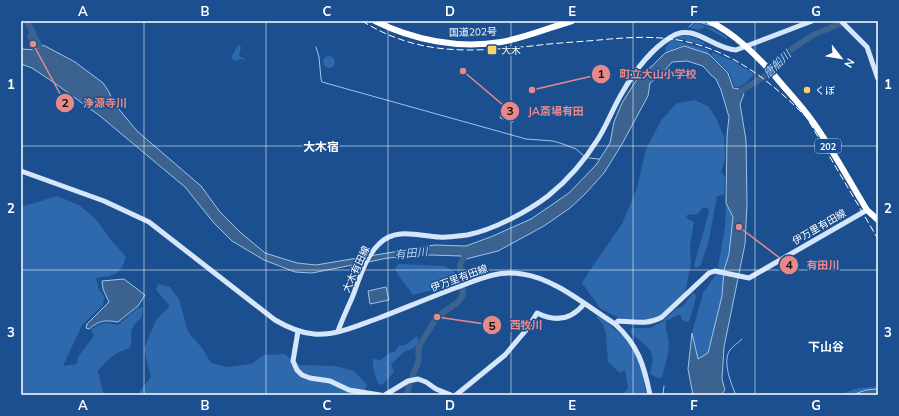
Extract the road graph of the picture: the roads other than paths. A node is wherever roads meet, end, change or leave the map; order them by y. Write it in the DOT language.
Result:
graph roads {
  1 [pos="375,21"];
  2 [pos="572,21"];
  3 [pos="709,21"];
  4 [pos="812,21"];
  5 [pos="841,21"];
  6 [pos="747,47"];
  7 [pos="878,80"];
  8 [pos="21,171"];
  9 [pos="867,210"];
  10 [pos="878,220"];
  11 [pos="584,304"];
  12 [pos="615,324"];
  13 [pos="298,331"];
  14 [pos="338,331"];
  15 [pos="380,395"];
  16 [pos="385,395"];
  17 [pos="451,395"];
  18 [pos="456,395"];
  19 [pos="650,395"];
  1 -- 2 [label="highway, 国道202号"];
  3 -- 6 [label="highway, 202"];
  4 -- 6 [label="main road, 大木有田線"];
  5 -- 7 [label="main road"];
  6 -- 9 [label="highway, 202"];
  6 -- 14 [label="main road, 大木有田線"];
  8 -- 13 [label="main road"];
  9 -- 10 [label="highway, 202"];
  9 -- 12 [label="main road, 伊万里有田線"];
  11 -- 12 [label="main road, 伊万里有田線"];
  11 -- 14 [label="main road, 伊万里有田線"];
  11 -- 18 [label="main road"];
  12 -- 19 [label="main road, 伊万里有田線"];
  13 -- 14 [label="main road"];
  13 -- 15 [label="main road"];
  16 -- 17 [label="main road"];
}
